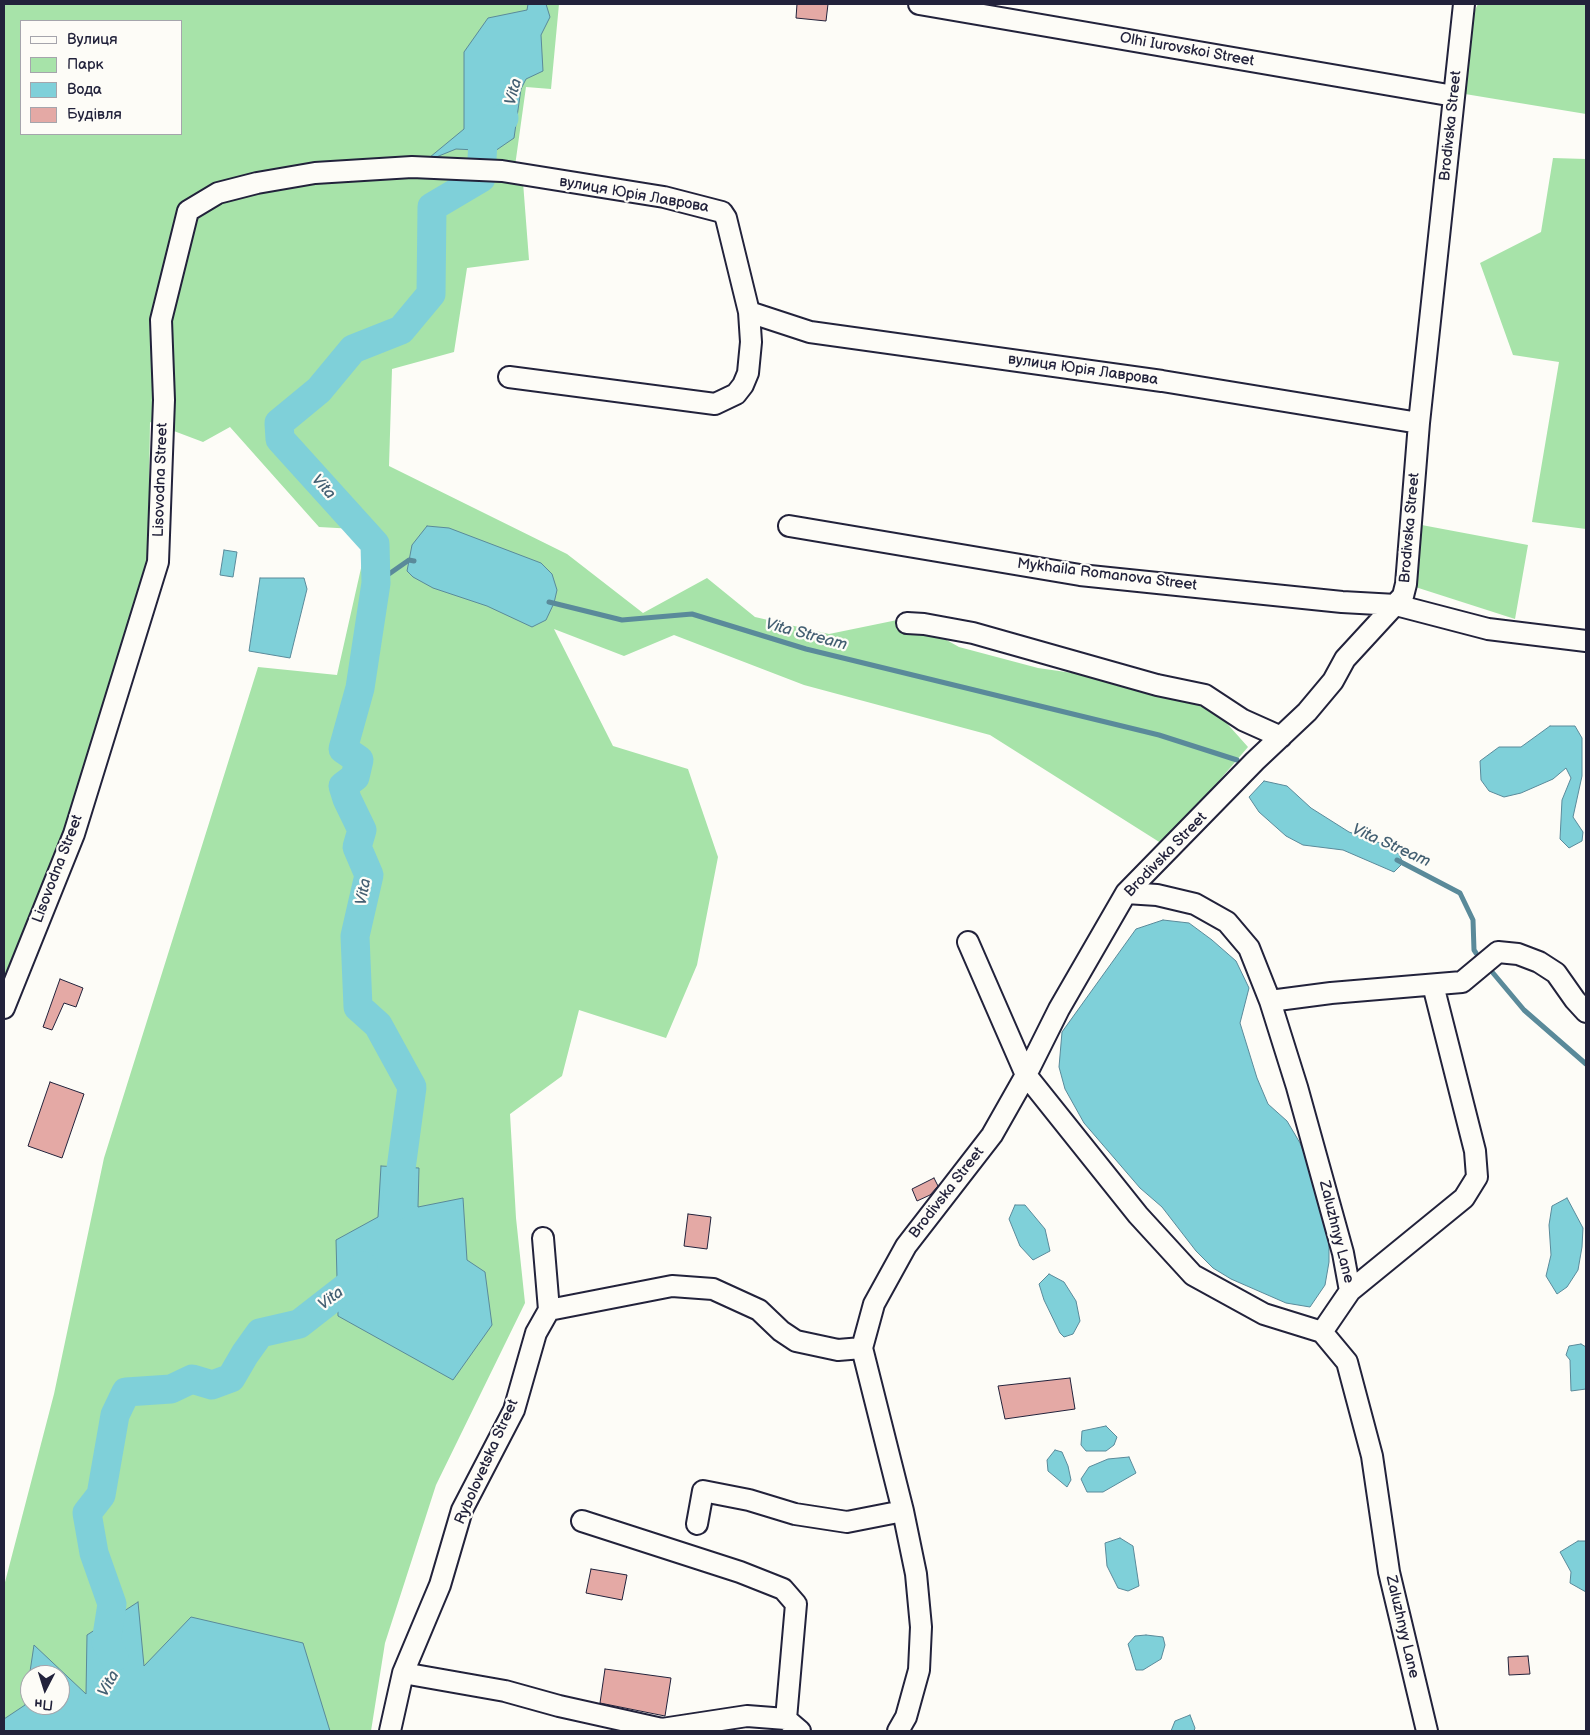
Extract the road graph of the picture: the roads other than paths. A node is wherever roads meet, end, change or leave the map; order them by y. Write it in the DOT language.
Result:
graph roads {
  1 [pos="920,4"];
  2 [pos="1464,4"];
  3 [pos="1454,96"];
  4 [pos="502,171"];
  5 [pos="749,312"];
  6 [pos="509,377"];
  7 [pos="1419,423"];
  8 [pos="790,526"];
  9 [pos="1396,605"];
  10 [pos="907,623"];
  11 [pos="1586,641"];
  12 [pos="1281,738"];
  13 [pos="1126,894"];
  14 [pos="968,942"];
  15 [pos="1432,985"];
  16 [pos="1270,1001"];
  17 [pos="4,1008"];
  18 [pos="1586,1012"];
  19 [pos="1026,1075"];
  20 [pos="543,1238"];
  21 [pos="1350,1291"];
  22 [pos="549,1310"];
  23 [pos="1322,1332"];
  24 [pos="862,1348"];
  25 [pos="903,1512"];
  26 [pos="582,1522"];
  27 [pos="697,1524"];
  28 [pos="403,1673"];
  29 [pos="793,1725"];
  30 [pos="662,1730"];
  31 [pos="390,1731"];
  32 [pos="898,1731"];
  33 [pos="1427,1731"];
  1 -- 3 [label="street, Olhi Iurovskoi Street"];
  2 -- 3 [label="street, Brodivska Street"];
  3 -- 7 [label="street, Brodivska Street"];
  4 -- 5 [label="street, вулиця Юрія Лаврова"];
  4 -- 17 [label="street, Lisovodna Street"];
  5 -- 6 [label="street, вулиця Юрія Лаврова"];
  5 -- 7 [label="street, вулиця Юрія Лаврова"];
  7 -- 9 [label="street, Brodivska Street"];
  8 -- 9 [label="street, Mykhaila Romanova Street"];
  9 -- 11 [label="street, Mykhaila Romanova Street"];
  9 -- 12 [label="street, Brodivska Street"];
  10 -- 12 [label="street"];
  12 -- 13 [label="street, Brodivska Street"];
  13 -- 16 [label="street, Zaluzhnyy Lane"];
  13 -- 19 [label="street, Brodivska Street"];
  14 -- 19 [label="street"];
  15 -- 16 [label="street"];
  15 -- 18 [label="street"];
  15 -- 21 [label="street"];
  16 -- 21 [label="street, Zaluzhnyy Lane"];
  19 -- 23 [label="street"];
  19 -- 24 [label="street, Brodivska Street"];
  20 -- 22 [label="street"];
  21 -- 23 [label="street, Zaluzhnyy Lane"];
  22 -- 24 [label="street"];
  22 -- 28 [label="street, Rybolovetska Street"];
  23 -- 33 [label="street, Zaluzhnyy Lane"];
  24 -- 25 [label="street, Brodivska Street"];
  25 -- 27 [label="street"];
  25 -- 32 [label="street, Brodivska Street"];
  26 -- 29 [label="street"];
  28 -- 30 [label="street"];
  28 -- 31 [label="street, Rybolovetska Street"];
  29 -- 30 [label="street"];
}
